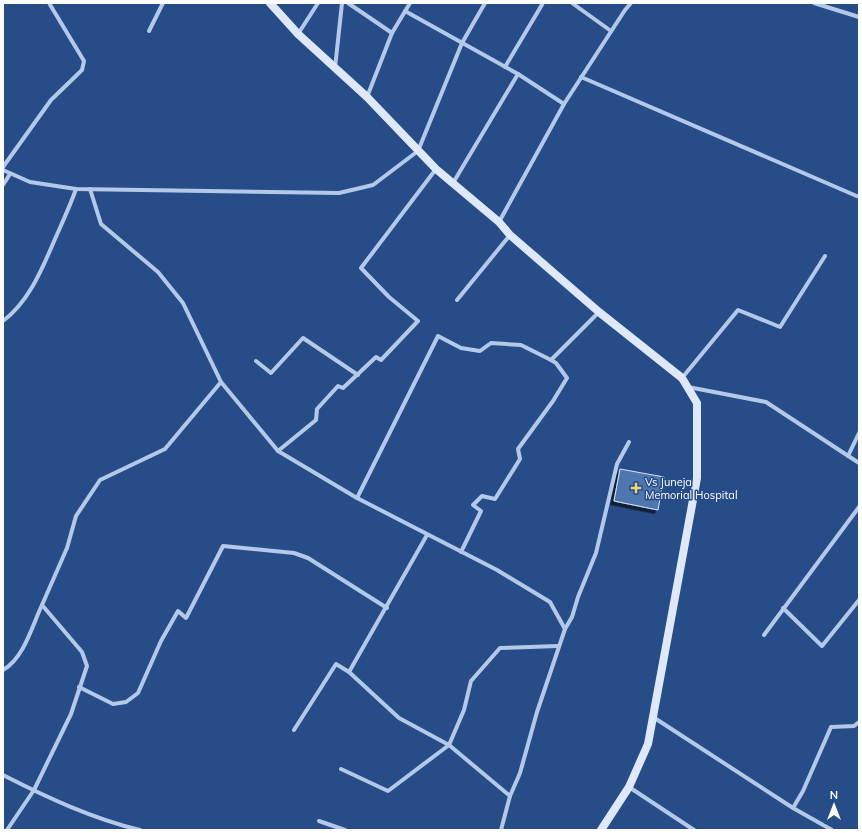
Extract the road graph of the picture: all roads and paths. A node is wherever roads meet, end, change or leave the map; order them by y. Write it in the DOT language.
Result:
graph roads {
  1 [pos="49,3"];
  2 [pos="163,3"];
  3 [pos="270,3"];
  4 [pos="318,3"];
  5 [pos="342,3"];
  6 [pos="348,3"];
  7 [pos="410,3"];
  8 [pos="485,3"];
  9 [pos="543,3"];
  10 [pos="572,3"];
  11 [pos="631,3"];
  12 [pos="814,3"];
  13 [pos="405,11"];
  14 [pos="859,17"];
  15 [pos="149,31"];
  16 [pos="611,31"];
  17 [pos="392,33"];
  18 [pos="298,34"];
  19 [pos="462,43"];
  20 [pos="335,68"];
  21 [pos="505,68"];
  22 [pos="518,74"];
  23 [pos="581,78"];
  24 [pos="367,97"];
  25 [pos="564,104"];
  26 [pos="418,151"];
  27 [pos="3,167"];
  28 [pos="436,169"];
  29 [pos="3,170"];
  30 [pos="10,174"];
  31 [pos="453,183"];
  32 [pos="3,185"];
  33 [pos="76,189"];
  34 [pos="90,189"];
  35 [pos="859,197"];
  36 [pos="499,222"];
  37 [pos="510,235"];
  38 [pos="825,256"];
  39 [pos="458,300"];
  40 [pos="599,312"];
  41 [pos="3,321"];
  42 [pos="551,360"];
  43 [pos="256,361"];
  44 [pos="358,374"];
  45 [pos="682,378"];
  46 [pos="221,382"];
  47 [pos="687,387"];
  48 [pos="859,432"];
  49 [pos="629,442"];
  50 [pos="278,451"];
  51 [pos="848,456"];
  52 [pos="859,463"];
  53 [pos="356,498"];
  54 [pos="859,507"];
  55 [pos="427,535"];
  56 [pos="461,552"];
  57 [pos="859,600"];
  58 [pos="42,605"];
  59 [pos="387,608"];
  60 [pos="784,608"];
  61 [pos="565,629"];
  62 [pos="764,635"];
  63 [pos="558,646"];
  64 [pos="3,670"];
  65 [pos="349,672"];
  66 [pos="79,687"];
  67 [pos="653,716"];
  68 [pos="859,722"];
  69 [pos="294,730"];
  70 [pos="449,745"];
  71 [pos="341,769"];
  72 [pos="3,775"];
  73 [pos="629,787"];
  74 [pos="34,790"];
  75 [pos="510,796"];
  76 [pos="793,808"];
  77 [pos="319,821"];
  78 [pos="7,830"];
  79 [pos="140,830"];
  80 [pos="345,830"];
  81 [pos="501,830"];
  82 [pos="601,830"];
  83 [pos="694,830"];
  84 [pos="832,830"];
  1 -- 27 [label="street"];
  2 -- 15 [label="street"];
  3 -- 18 [label="main road"];
  4 -- 18 [label="street"];
  5 -- 20 [label="street"];
  6 -- 17 [label="street"];
  7 -- 13 [label="street"];
  8 -- 19 [label="street"];
  9 -- 21 [label="street"];
  10 -- 16 [label="street"];
  11 -- 16 [label="street"];
  12 -- 14 [label="street"];
  13 -- 17 [label="street"];
  13 -- 19 [label="street"];
  16 -- 23 [label="street"];
  17 -- 24 [label="street"];
  18 -- 20 [label="main road"];
  19 -- 21 [label="street"];
  19 -- 26 [label="street"];
  20 -- 24 [label="main road"];
  21 -- 22 [label="street"];
  22 -- 25 [label="street"];
  22 -- 31 [label="street"];
  23 -- 25 [label="street"];
  23 -- 35 [label="street"];
  24 -- 26 [label="main road"];
  25 -- 36 [label="street"];
  26 -- 28 [label="main road"];
  26 -- 34 [label="street"];
  28 -- 31 [label="main road"];
  28 -- 44 [label="street"];
  29 -- 30 [label="street"];
  30 -- 32 [label="street"];
  30 -- 33 [label="street"];
  31 -- 36 [label="main road"];
  33 -- 34 [label="street"];
  33 -- 41 [label="street"];
  34 -- 46 [label="street"];
  36 -- 37 [label="main road"];
  37 -- 39 [label="street"];
  37 -- 40 [label="main road"];
  38 -- 45 [label="street"];
  40 -- 42 [label="street"];
  40 -- 45 [label="main road"];
  42 -- 53 [label="street"];
  42 -- 56 [label="street"];
  43 -- 44 [label="street"];
  44 -- 50 [label="street"];
  45 -- 47 [label="main road"];
  46 -- 50 [label="street"];
  46 -- 58 [label="street"];
  47 -- 51 [label="street"];
  47 -- 67 [label="main road"];
  48 -- 51 [label="street"];
  49 -- 61 [label="street"];
  50 -- 53 [label="street"];
  51 -- 52 [label="street"];
  53 -- 55 [label="street"];
  54 -- 60 [label="street"];
  55 -- 56 [label="street"];
  55 -- 59 [label="street"];
  56 -- 61 [label="street"];
  57 -- 60 [label="street"];
  58 -- 64 [label="street"];
  58 -- 66 [label="street"];
  59 -- 65 [label="street"];
  59 -- 66 [label="street"];
  60 -- 62 [label="street"];
  61 -- 63 [label="street"];
  63 -- 70 [label="street"];
  63 -- 75 [label="street"];
  65 -- 69 [label="street"];
  65 -- 70 [label="street"];
  66 -- 74 [label="street"];
  67 -- 73 [label="main road"];
  67 -- 76 [label="street"];
  68 -- 76 [label="street"];
  70 -- 71 [label="street"];
  70 -- 75 [label="street"];
  72 -- 74 [label="street"];
  73 -- 82 [label="main road"];
  73 -- 83 [label="street"];
  74 -- 78 [label="street"];
  74 -- 79 [label="street"];
  75 -- 81 [label="street"];
  76 -- 84 [label="street"];
  77 -- 80 [label="street"];
}
